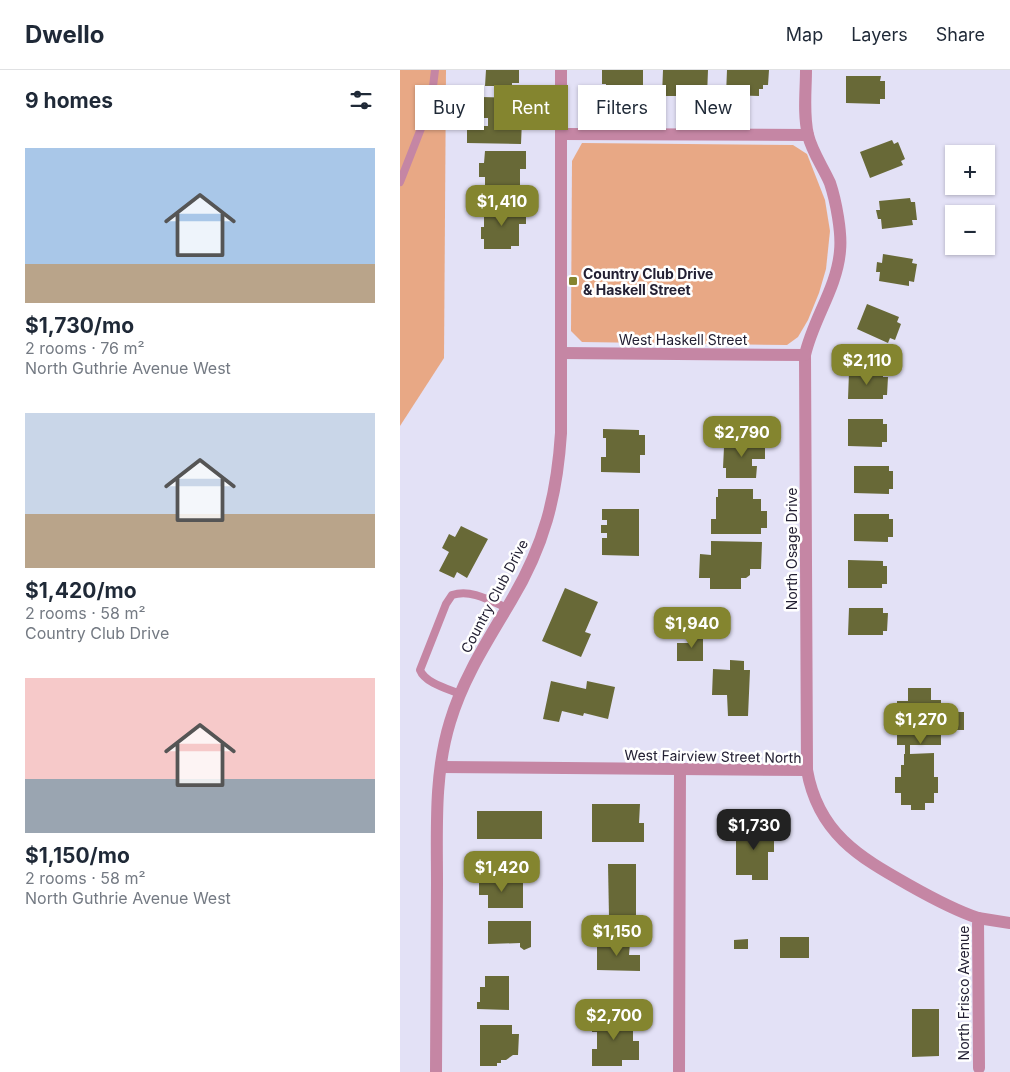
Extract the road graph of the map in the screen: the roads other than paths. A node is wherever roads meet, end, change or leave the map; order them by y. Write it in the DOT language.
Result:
graph roads {
  1 [pos="435,70"];
  2 [pos="561,70"];
  3 [pos="806,70"];
  4 [pos="562,134"];
  5 [pos="808,135"];
  6 [pos="400,182"];
  7 [pos="561,353"];
  8 [pos="805,355"];
  9 [pos="507,608"];
  10 [pos="460,694"];
  11 [pos="441,767"];
  12 [pos="680,770"];
  13 [pos="807,770"];
  14 [pos="978,918"];
  15 [pos="1010,923"];
  16 [pos="979,1068"];
  17 [pos="436,1072"];
  18 [pos="679,1072"];
  1 -- 6 [label="lane"];
  2 -- 4 [label="street, Country Club Drive"];
  3 -- 5 [label="street, North Osage Drive"];
  4 -- 5 [label="street"];
  4 -- 7 [label="street, Country Club Drive"];
  5 -- 8 [label="street, North Osage Drive"];
  7 -- 8 [label="street, West Haskell Street"];
  7 -- 9 [label="street, Country Club Drive"];
  8 -- 13 [label="street, North Osage Drive"];
  9 -- 10 [label="street, Country Club Drive"];
  9 -- 10 [label="lane"];
  10 -- 11 [label="street, Country Club Drive"];
  11 -- 12 [label="street, West Fairview Street North"];
  11 -- 17 [label="street, Country Club Drive"];
  12 -- 13 [label="street, West Fairview Street North"];
  12 -- 18 [label="street"];
  13 -- 14 [label="street, West Fairview Street North"];
  14 -- 15 [label="street, West Fairview Street North"];
  14 -- 16 [label="street, North Frisco Avenue"];
}
